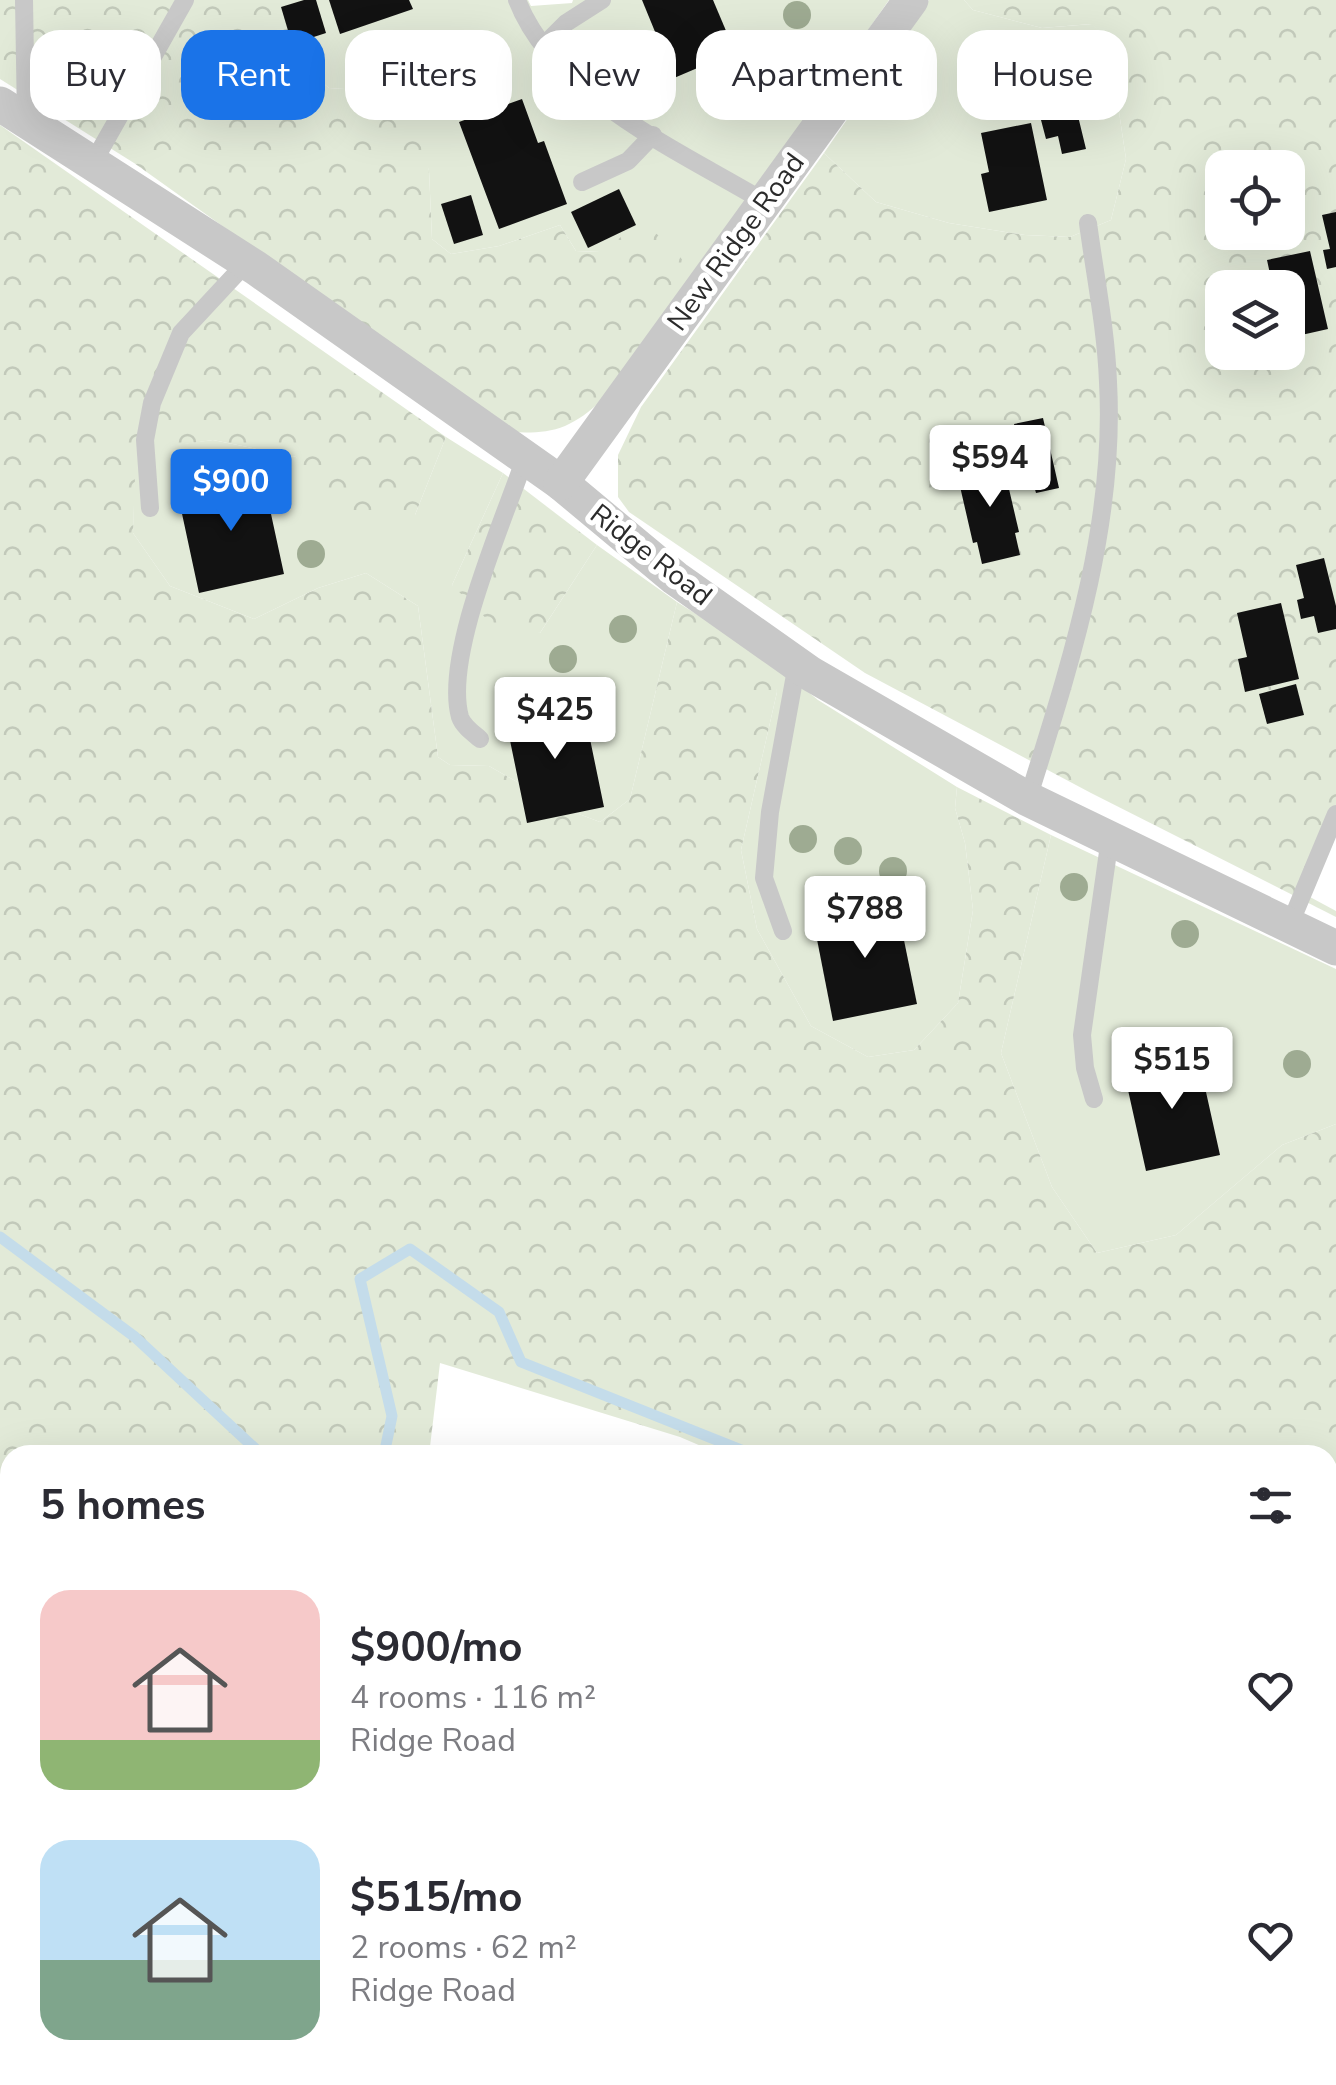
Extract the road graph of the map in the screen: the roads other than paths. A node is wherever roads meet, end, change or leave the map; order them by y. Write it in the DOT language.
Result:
graph roads {
  1 [pos="24,0"];
  2 [pos="186,0"];
  3 [pos="517,0"];
  4 [pos="602,0"];
  5 [pos="911,0"];
  6 [pos="534,30"];
  7 [pos="559,30"];
  8 [pos="13,112"];
  9 [pos="632,120"];
  10 [pos="654,135"];
  11 [pos="94,161"];
  12 [pos="582,182"];
  13 [pos="765,202"];
  14 [pos="1088,223"];
  15 [pos="247,262"];
  16 [pos="525,458"];
  17 [pos="562,483"];
  18 [pos="150,508"];
  19 [pos="797,664"];
  20 [pos="480,739"];
  21 [pos="1028,800"];
  22 [pos="1336,814"];
  23 [pos="1110,838"];
  24 [pos="1290,924"];
  25 [pos="783,931"];
  26 [pos="1336,948"];
  27 [pos="1094,1099"];
  1 -- 8 [label="lane"];
  2 -- 11 [label="lane"];
  3 -- 6 [label="lane"];
  4 -- 7 [label="lane"];
  5 -- 13 [label="street, New Ridge Road"];
  8 -- 11 [label="street, Ridge Road"];
  9 -- 10 [label="lane"];
  10 -- 12 [label="lane"];
  10 -- 13 [label="lane"];
  11 -- 15 [label="street, Ridge Road"];
  13 -- 17 [label="street, New Ridge Road"];
  14 -- 21 [label="lane"];
  15 -- 16 [label="street, Ridge Road"];
  15 -- 18 [label="lane"];
  16 -- 17 [label="street, Ridge Road"];
  16 -- 20 [label="lane"];
  17 -- 19 [label="street, Ridge Road"];
  19 -- 21 [label="street, Ridge Road"];
  19 -- 25 [label="lane"];
  21 -- 23 [label="street, Ridge Road"];
  22 -- 24 [label="lane"];
  23 -- 24 [label="street, Ridge Road"];
  23 -- 27 [label="lane"];
  24 -- 26 [label="street, Ridge Road"];
}
